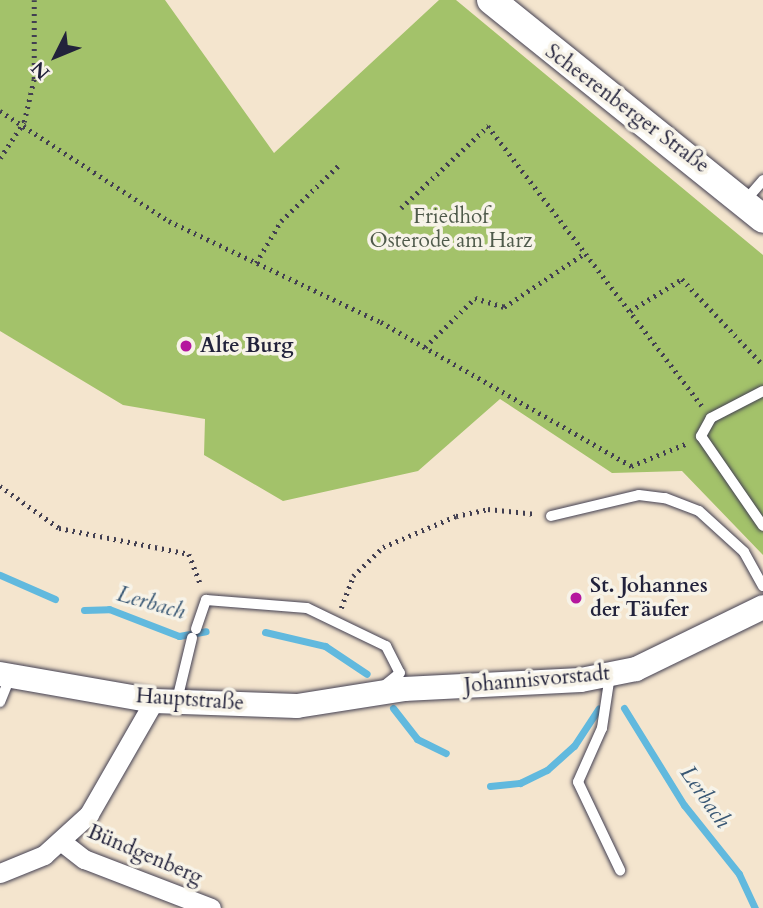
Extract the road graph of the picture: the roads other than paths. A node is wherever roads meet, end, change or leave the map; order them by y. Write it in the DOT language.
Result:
graph roads {
  1 [pos="491,0"];
  2 [pos="763,180"];
  3 [pos="754,210"];
  4 [pos="763,391"];
  5 [pos="551,516"];
  6 [pos="763,526"];
  7 [pos="763,586"];
  8 [pos="763,607"];
  9 [pos="610,674"];
  10 [pos="5,675"];
  11 [pos="377,695"];
  12 [pos="165,701"];
  13 [pos="0,702"];
  14 [pos="62,842"];
  15 [pos="621,870"];
  16 [pos="0,873"];
  17 [pos="211,908"];
  1 -- 3 [label="main road, Scheerenberger Straße"];
  2 -- 3 [label="lane"];
  4 -- 6 [label="lane"];
  5 -- 7 [label="lane"];
  8 -- 9 [label="street, Johannisvorstadt"];
  9 -- 11 [label="street, Johannisvorstadt"];
  9 -- 15 [label="lane"];
  10 -- 12 [label="street, Hauptstraße"];
  10 -- 13 [label="lane"];
  11 -- 12 [label="street, Hauptstraße"];
  11 -- 12 [label="lane"];
  12 -- 14 [label="street"];
  14 -- 16 [label="street"];
  14 -- 17 [label="street, Bündgenberg"];
}
